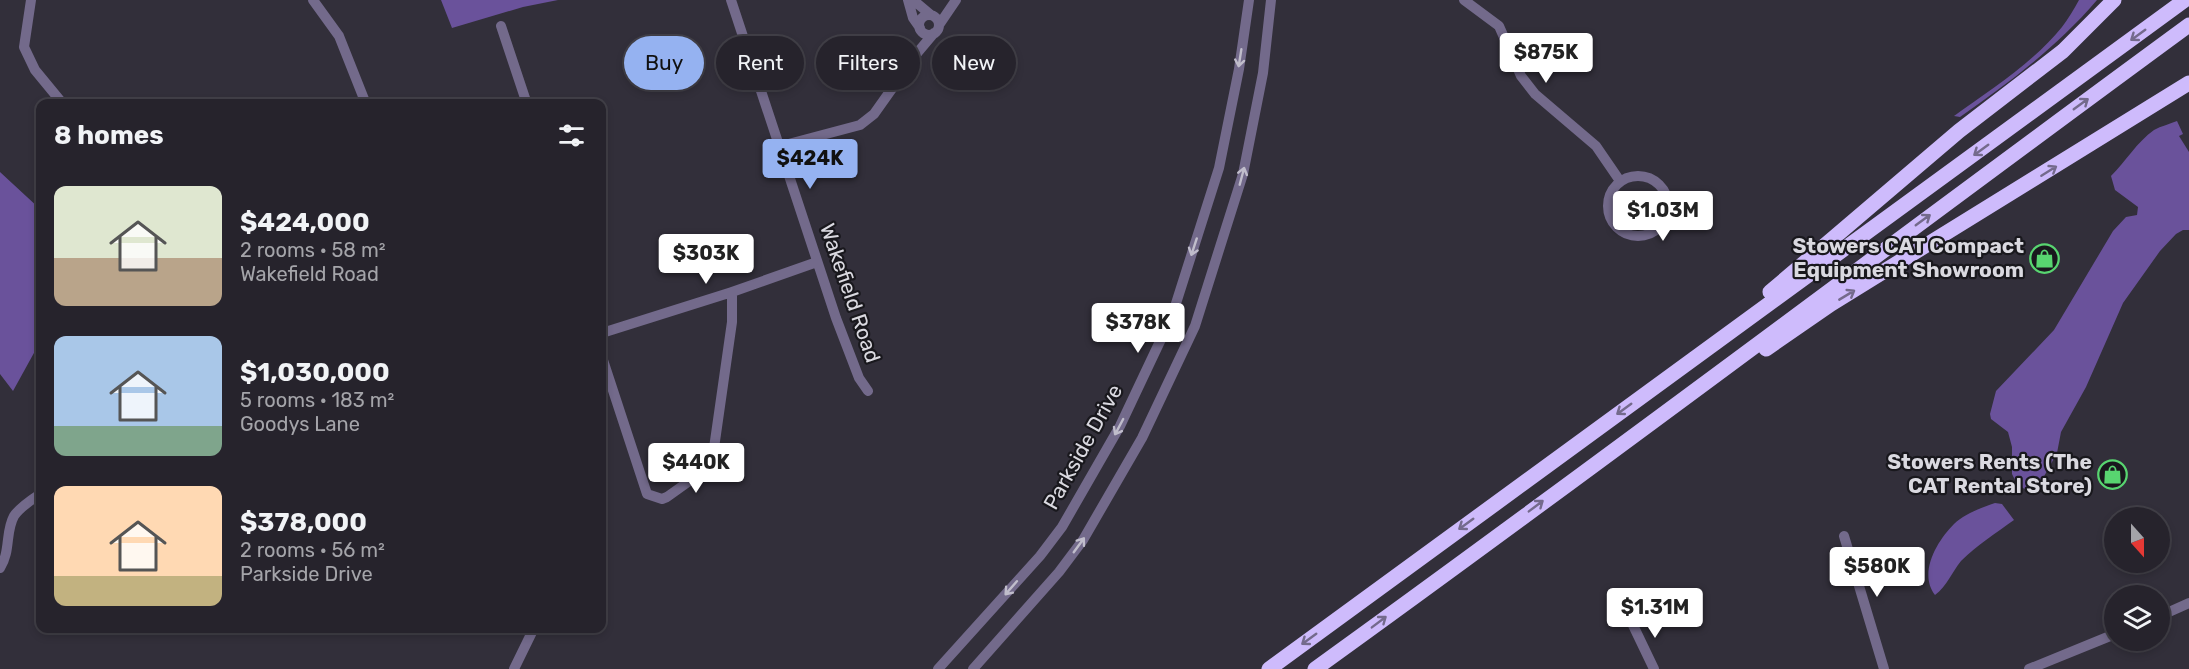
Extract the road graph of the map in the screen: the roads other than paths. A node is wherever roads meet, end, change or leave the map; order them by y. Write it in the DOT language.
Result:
graph roads {
  1 [pos="31,0"];
  2 [pos="313,0"];
  3 [pos="731,0"];
  4 [pos="908,0"];
  5 [pos="913,0"];
  6 [pos="1249,0"];
  7 [pos="1271,0"];
  8 [pos="1464,0"];
  9 [pos="2114,0"];
  10 [pos="2185,0"];
  11 [pos="955,1"];
  12 [pos="934,22"];
  13 [pos="2189,25"];
  14 [pos="501,26"];
  15 [pos="920,29"];
  16 [pos="919,36"];
  17 [pos="920,48"];
  18 [pos="2189,83"];
  19 [pos="891,90"];
  20 [pos="58,99"];
  21 [pos="364,99"];
  22 [pos="525,99"];
  23 [pos="781,146"];
  24 [pos="1620,181"];
  25 [pos="817,262"];
  26 [pos="732,292"];
  27 [pos="606,332"];
  28 [pos="606,369"];
  29 [pos="1671,375"];
  30 [pos="1709,382"];
  31 [pos="868,391"];
  32 [pos="36,497"];
  33 [pos="1844,536"];
  34 [pos="0,568"];
  35 [pos="2189,603"];
  36 [pos="2170,612"];
  37 [pos="1631,621"];
  38 [pos="532,633"];
  39 [pos="2104,638"];
  40 [pos="514,669"];
  41 [pos="938,669"];
  42 [pos="973,669"];
  43 [pos="1269,669"];
  44 [pos="1315,669"];
  45 [pos="1654,669"];
  46 [pos="1884,669"];
  47 [pos="2029,669"];
  1 -- 20 [label="street"];
  2 -- 21 [label="street"];
  3 -- 23 [label="street, Wakefield Road"];
  4 -- 15 [label="street"];
  5 -- 12 [label="street"];
  6 -- 41 [label="street, Parkside Drive, one-way"];
  42 -- 7 [label="street, one-way"];
  8 -- 24 [label="street"];
  9 -- 29 [label="highway"];
  10 -- 29 [label="highway, one-way"];
  11 -- 12 [label="street"];
  12 -- 15 [label="street"];
  12 -- 15 [label="street"];
  12 -- 17 [label="street"];
  30 -- 13 [label="highway, one-way"];
  14 -- 22 [label="street"];
  15 -- 16 [label="street"];
  30 -- 18 [label="highway, one-way"];
  19 -- 23 [label="street"];
  23 -- 25 [label="street, Wakefield Road"];
  24 -- 24 [label="street"];
  25 -- 26 [label="street"];
  25 -- 31 [label="street, Wakefield Road"];
  26 -- 27 [label="street"];
  26 -- 28 [label="street"];
  29 -- 43 [label="highway, one-way"];
  44 -- 30 [label="highway, one-way"];
  32 -- 34 [label="street"];
  33 -- 46 [label="street"];
  35 -- 36 [label="street"];
  37 -- 45 [label="street"];
  38 -- 40 [label="street"];
  39 -- 47 [label="street"];
}
